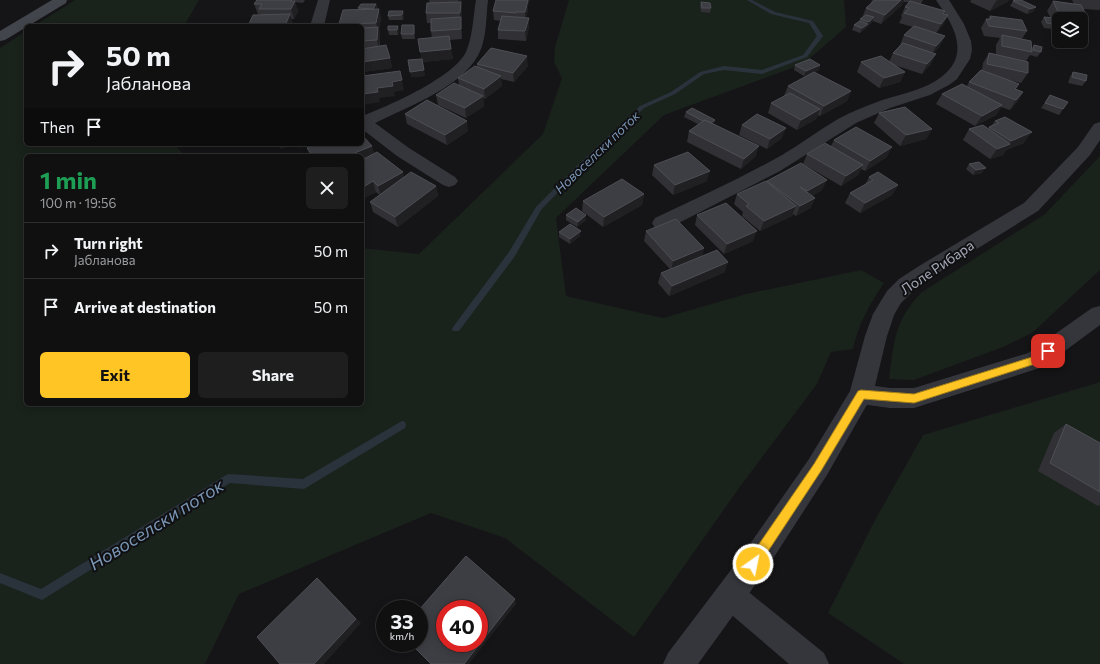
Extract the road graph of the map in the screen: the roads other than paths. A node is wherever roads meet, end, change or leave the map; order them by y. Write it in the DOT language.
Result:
graph roads {
  1 [pos="61,0"];
  2 [pos="324,0"];
  3 [pos="482,0"];
  4 [pos="942,0"];
  5 [pos="318,24"];
  6 [pos="0,37"];
  7 [pos="364,121"];
  8 [pos="364,122"];
  9 [pos="1100,127"];
  10 [pos="449,181"];
  11 [pos="662,223"];
  12 [pos="1100,314"];
  13 [pos="861,394"];
  14 [pos="730,594"];
  15 [pos="679,664"];
  16 [pos="813,664"];
  1 -- 6 [label="main road"];
  2 -- 5 [label="street"];
  3 -- 7 [label="street"];
  4 -- 11 [label="street"];
  8 -- 10 [label="street"];
  9 -- 13 [label="street, Лоле Рибара"];
  12 -- 13 [label="street"];
  13 -- 14 [label="street, Лоле Рибара"];
  14 -- 15 [label="street, Лоле Рибара"];
  14 -- 16 [label="street"];
}
